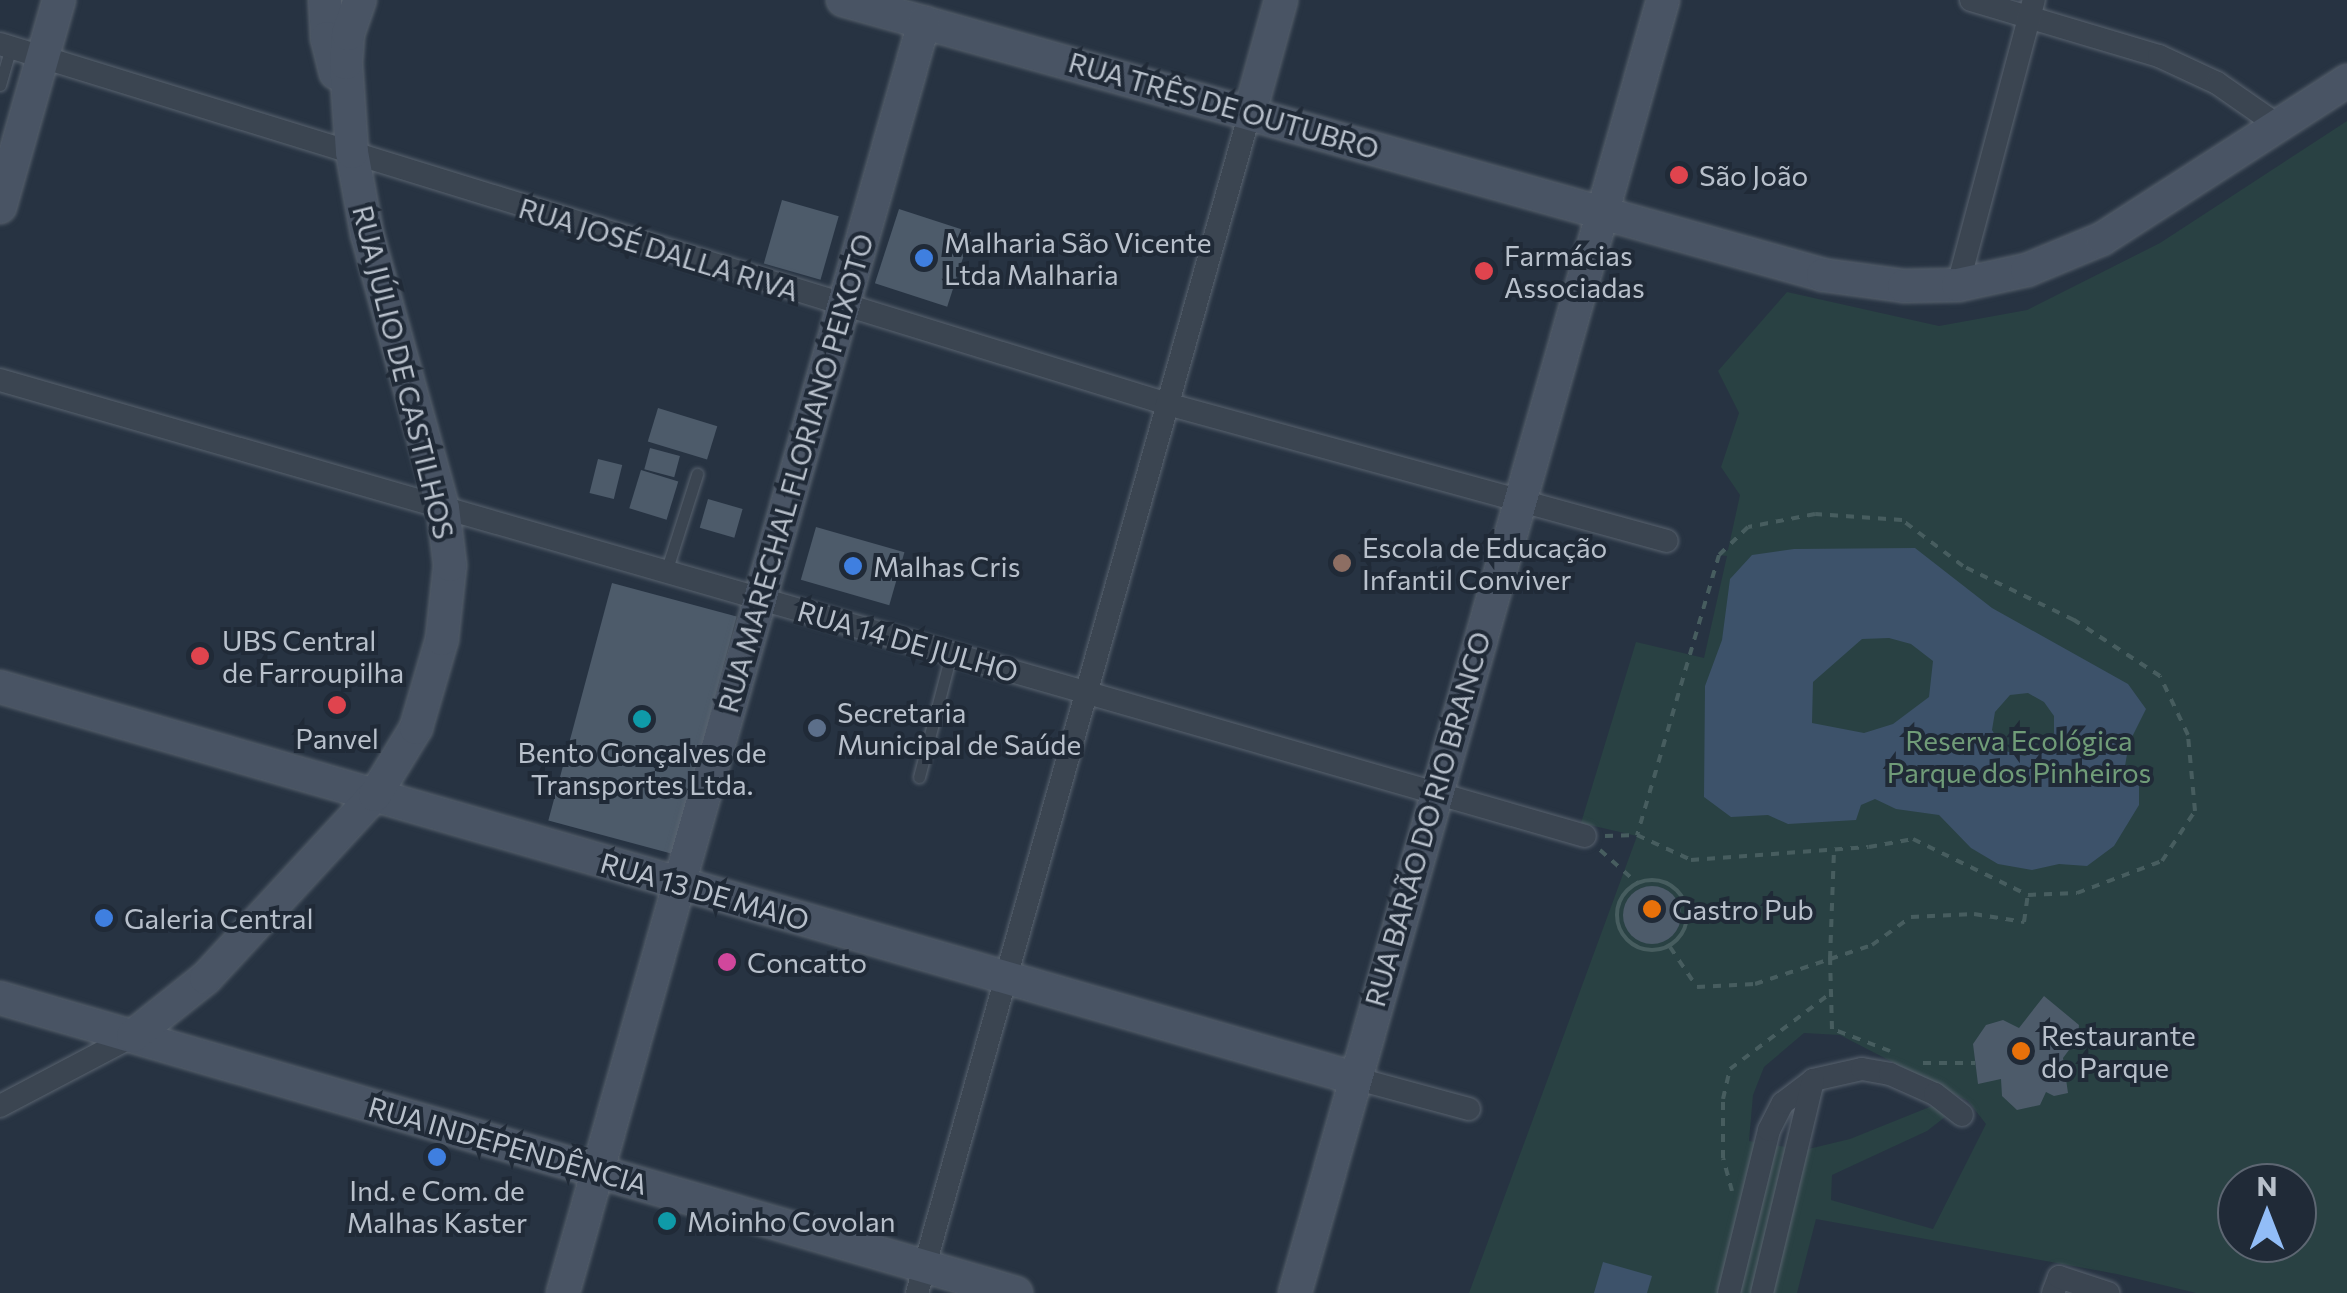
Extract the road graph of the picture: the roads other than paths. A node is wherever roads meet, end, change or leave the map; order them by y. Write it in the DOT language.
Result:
graph roads {
  1 [pos="60,0"];
  2 [pos="326,0"];
  3 [pos="360,0"];
  4 [pos="842,0"];
  5 [pos="1281,0"];
  6 [pos="1662,0"];
  7 [pos="1971,0"];
  8 [pos="2032,8"];
  9 [pos="926,11"];
  10 [pos="6,46"];
  11 [pos="43,56"];
  12 [pos="2347,81"];
  13 [pos="0,85"];
  14 [pos="346,101"];
  15 [pos="1250,112"];
  16 [pos="2276,124"];
  17 [pos="352,152"];
  18 [pos="3,186"];
  19 [pos="1604,212"];
  20 [pos="1958,285"];
  21 [pos="843,306"];
  22 [pos="0,380"];
  23 [pos="1168,404"];
  24 [pos="697,474"];
  25 [pos="1518,498"];
  26 [pos="443,508"];
  27 [pos="1667,541"];
  28 [pos="666,572"];
  29 [pos="760,598"];
  30 [pos="951,654"];
  31 [pos="0,687"];
  32 [pos="1086,693"];
  33 [pos="919,777"];
  34 [pos="1434,793"];
  35 [pos="375,795"];
  36 [pos="1585,836"];
  37 [pos="679,883"];
  38 [pos="1006,977"];
  39 [pos="0,998"];
  40 [pos="133,1036"];
  41 [pos="1354,1078"];
  42 [pos="1813,1080"];
  43 [pos="0,1106"];
  44 [pos="1469,1109"];
  45 [pos="1962,1115"];
  46 [pos="597,1171"];
  47 [pos="920,1280"];
  48 [pos="2056,1285"];
  49 [pos="562,1293"];
  50 [pos="1016,1293"];
  51 [pos="1295,1293"];
  52 [pos="1729,1293"];
  53 [pos="1762,1293"];
  54 [pos="2108,1293"];
  1 -- 11 [label="street"];
  2 -- 14 [label="street, RUA JÚLIO DE CASTILHOS"];
  3 -- 14 [label="street, RUA JÚLIO DE CASTILHOS"];
  4 -- 9 [label="street, RUA TRÊS DE OUTUBRO"];
  5 -- 15 [label="street"];
  6 -- 19 [label="street, RUA BARÃO DO RIO BRANCO"];
  7 -- 8 [label="street"];
  8 -- 16 [label="street"];
  8 -- 20 [label="street"];
  9 -- 15 [label="street, RUA TRÊS DE OUTUBRO"];
  9 -- 21 [label="street, RUA MARECHAL FLORIANO PEIXOTO"];
  10 -- 11 [label="street, RUA JOSÉ DALLA RIVA"];
  10 -- 13 [label="lane"];
  11 -- 17 [label="street, RUA JOSÉ DALLA RIVA"];
  11 -- 18 [label="street"];
  12 -- 16 [label="street, RUA TRÊS DE OUTUBRO"];
  14 -- 17 [label="street, RUA JÚLIO DE CASTILHOS"];
  15 -- 19 [label="street, RUA TRÊS DE OUTUBRO"];
  15 -- 23 [label="street"];
  16 -- 20 [label="street, RUA TRÊS DE OUTUBRO"];
  17 -- 21 [label="street, RUA JOSÉ DALLA RIVA"];
  17 -- 26 [label="street, RUA JÚLIO DE CASTILHOS"];
  19 -- 20 [label="street, RUA TRÊS DE OUTUBRO"];
  19 -- 25 [label="street, RUA BARÃO DO RIO BRANCO"];
  21 -- 23 [label="street, RUA JOSÉ DALLA RIVA"];
  21 -- 29 [label="street, RUA MARECHAL FLORIANO PEIXOTO"];
  22 -- 26 [label="street, RUA 14 DE JULHO"];
  23 -- 25 [label="street, RUA JOSÉ DALLA RIVA"];
  23 -- 32 [label="street"];
  24 -- 28 [label="lane"];
  25 -- 27 [label="street, RUA JOSÉ DALLA RIVA"];
  25 -- 34 [label="street, RUA BARÃO DO RIO BRANCO"];
  26 -- 28 [label="street, RUA 14 DE JULHO"];
  26 -- 35 [label="street, RUA JÚLIO DE CASTILHOS"];
  28 -- 29 [label="street, RUA 14 DE JULHO"];
  29 -- 30 [label="street, RUA 14 DE JULHO"];
  29 -- 37 [label="street, RUA MARECHAL FLORIANO PEIXOTO"];
  30 -- 32 [label="street, RUA 14 DE JULHO"];
  30 -- 33 [label="lane"];
  31 -- 35 [label="street, RUA 13 DE MAIO"];
  32 -- 34 [label="street, RUA 14 DE JULHO"];
  32 -- 38 [label="street"];
  34 -- 36 [label="street, RUA 14 DE JULHO"];
  34 -- 41 [label="street, RUA BARÃO DO RIO BRANCO"];
  35 -- 37 [label="street, RUA 13 DE MAIO"];
  35 -- 40 [label="street, RUA JÚLIO DE CASTILHOS"];
  37 -- 38 [label="street, RUA 13 DE MAIO"];
  37 -- 46 [label="street, RUA MARECHAL FLORIANO PEIXOTO"];
  38 -- 41 [label="street, RUA 13 DE MAIO"];
  38 -- 47 [label="street"];
  39 -- 40 [label="street, RUA INDEPENDÊNCIA"];
  40 -- 43 [label="street, RUA JÚLIO DE CASTILHOS"];
  40 -- 46 [label="street, RUA INDEPENDÊNCIA"];
  41 -- 44 [label="street, RUA 13 DE MAIO"];
  41 -- 51 [label="street, RUA BARÃO DO RIO BRANCO"];
  42 -- 45 [label="street"];
  42 -- 52 [label="street"];
  42 -- 53 [label="street"];
  46 -- 47 [label="street, RUA INDEPENDÊNCIA"];
  46 -- 49 [label="street, RUA MARECHAL FLORIANO PEIXOTO"];
  47 -- 50 [label="street, RUA INDEPENDÊNCIA"];
  48 -- 54 [label="street"];
}
